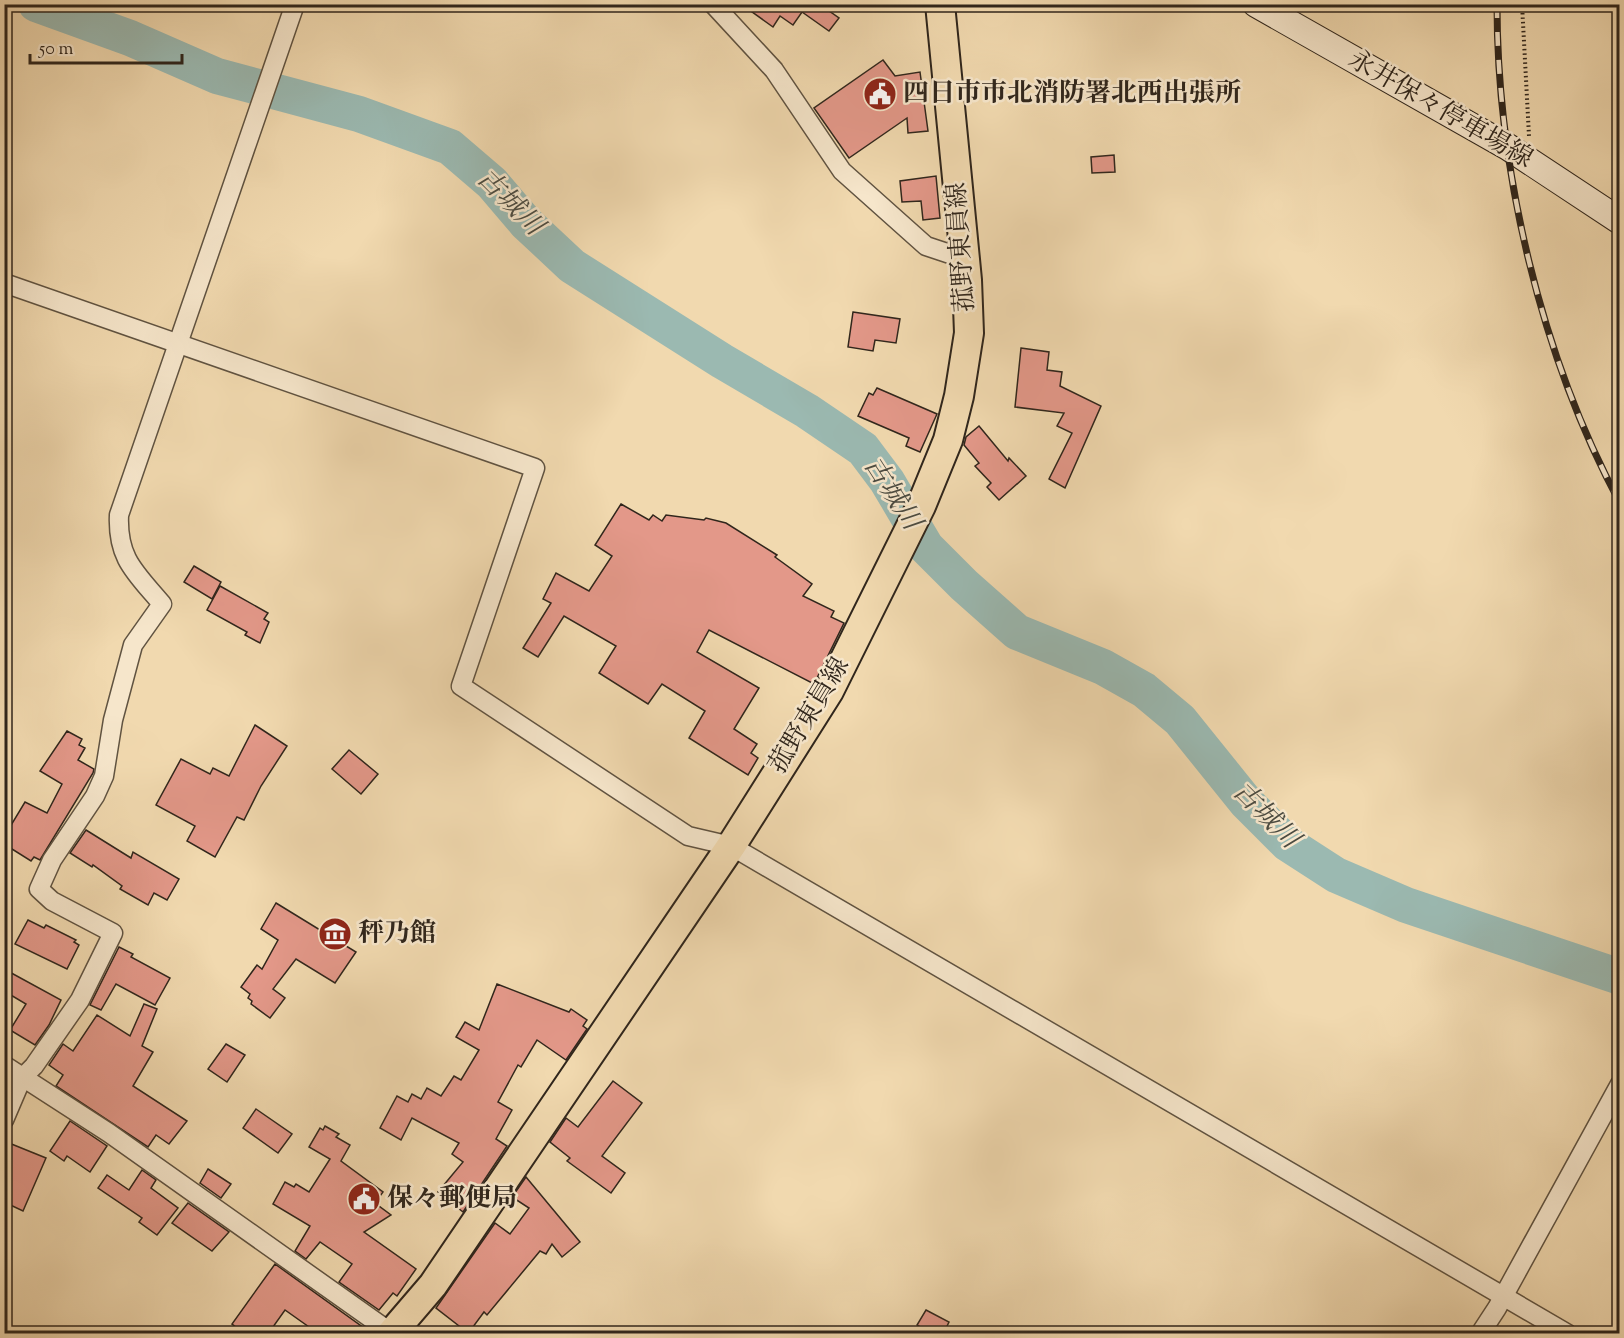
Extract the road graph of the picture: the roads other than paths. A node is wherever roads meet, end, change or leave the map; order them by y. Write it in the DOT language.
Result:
graph roads {
  1 [pos="295,4"];
  2 [pos="713,4"];
  3 [pos="940,4"];
  4 [pos="1256,4"];
  5 [pos="1620,221"];
  6 [pos="965,259"];
  7 [pos="4,283"];
  8 [pos="180,344"];
  9 [pos="731,846"];
  10 [pos="4,1065"];
  11 [pos="22,1078"];
  12 [pos="1620,1084"];
  13 [pos="4,1120"];
  14 [pos="1503,1296"];
  15 [pos="392,1333"];
  16 [pos="1480,1334"];
  17 [pos="1568,1334"];
  1 -- 8 [label="street"];
  2 -- 6 [label="street"];
  3 -- 6 [label="main road, 菰野東員線"];
  4 -- 5 [label="main road, 永井保々停車場線"];
  6 -- 9 [label="main road, 菰野東員線"];
  7 -- 8 [label="street"];
  8 -- 9 [label="street"];
  8 -- 11 [label="street"];
  9 -- 14 [label="street"];
  9 -- 15 [label="main road, 菰野東員線"];
  10 -- 11 [label="street"];
  11 -- 13 [label="street"];
  11 -- 15 [label="street"];
  12 -- 14 [label="street"];
  14 -- 16 [label="street"];
  14 -- 17 [label="street"];
}
